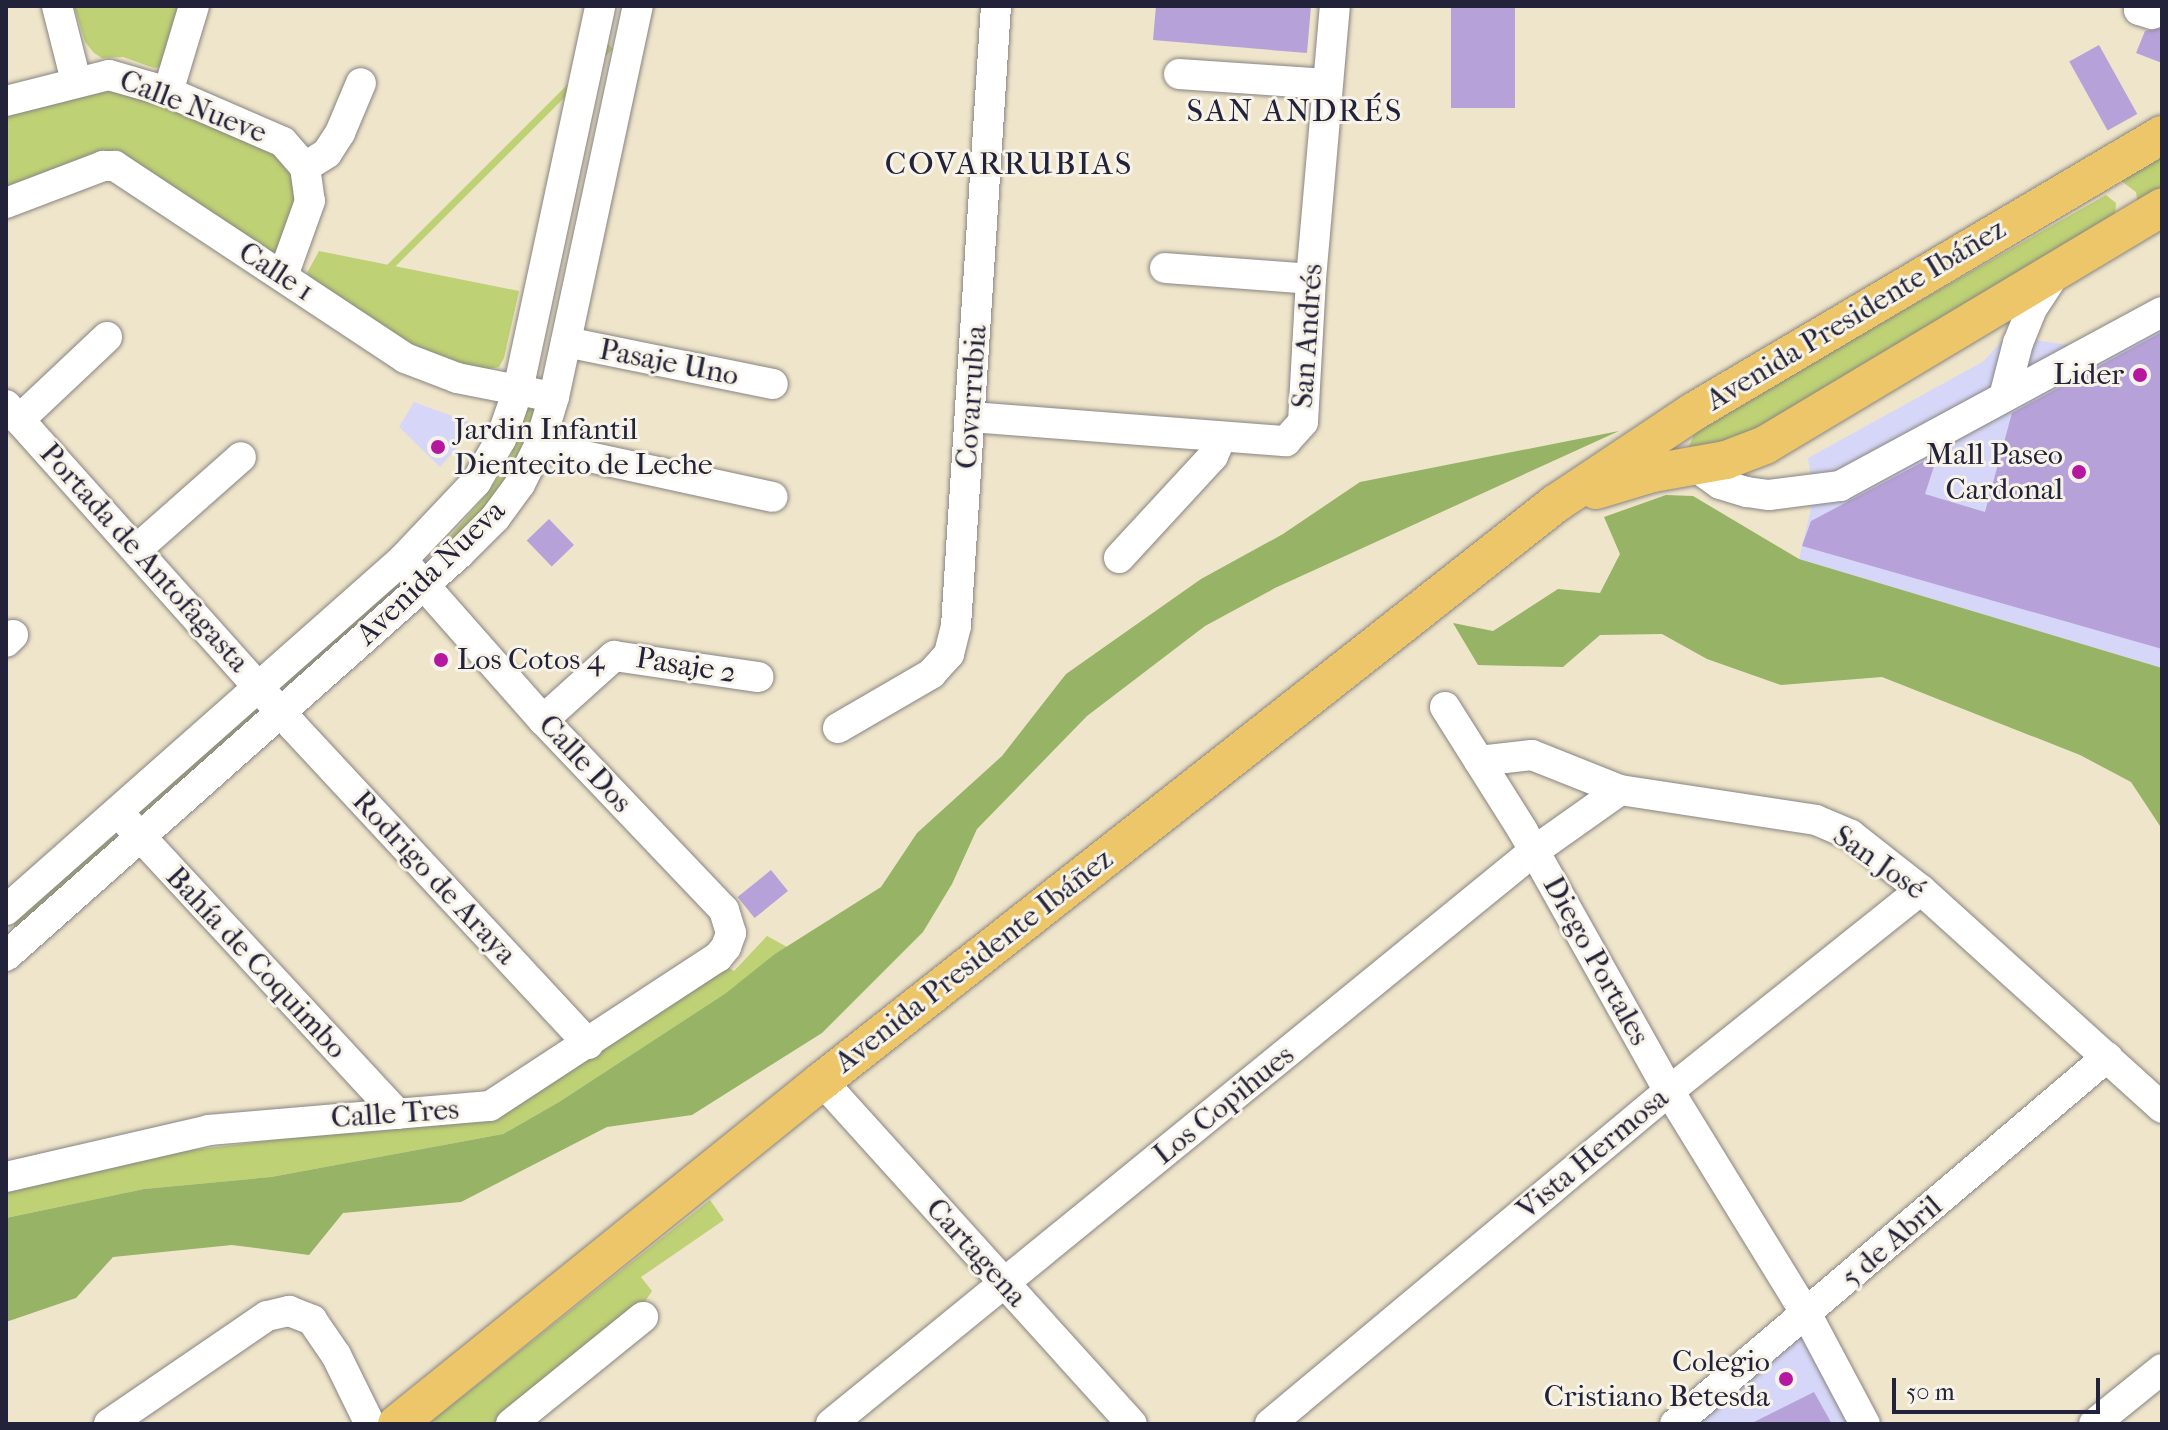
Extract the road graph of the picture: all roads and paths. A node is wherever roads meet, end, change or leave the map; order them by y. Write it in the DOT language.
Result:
graph roads {
  1 [pos="57,6"];
  2 [pos="194,6"];
  3 [pos="996,6"];
  4 [pos="1335,6"];
  5 [pos="598,15"];
  6 [pos="635,18"];
  7 [pos="1179,74"];
  8 [pos="76,81"];
  9 [pos="361,83"];
  10 [pos="1327,84"];
  11 [pos="168,92"];
  12 [pos="6,101"];
  13 [pos="2162,135"];
  14 [pos="305,167"];
  15 [pos="2080,183"];
  16 [pos="6,203"];
  17 [pos="2156,214"];
  18 [pos="2106,239"];
  19 [pos="2062,265"];
  20 [pos="1165,268"];
  21 [pos="283,276"];
  22 [pos="1311,279"];
  23 [pos="2162,312"];
  24 [pos="107,337"];
  25 [pos="566,342"];
  26 [pos="773,384"];
  27 [pos="518,390"];
  28 [pos="554,397"];
  29 [pos="2004,397"];
  30 [pos="12,412"];
  31 [pos="1693,412"];
  32 [pos="971,417"];
  33 [pos="1221,438"];
  34 [pos="1765,445"];
  35 [pos="539,446"];
  36 [pos="241,457"];
  37 [pos="1696,467"];
  38 [pos="1810,492"];
  39 [pos="773,497"];
  40 [pos="1555,504"];
  41 [pos="136,550"];
  42 [pos="1119,558"];
  43 [pos="402,560"];
  44 [pos="423,586"];
  45 [pos="758,677"];
  46 [pos="260,686"];
  47 [pos="1445,707"];
  48 [pos="281,711"];
  49 [pos="543,720"];
  50 [pos="838,728"];
  51 [pos="1479,761"];
  52 [pos="1620,790"];
  53 [pos="118,811"];
  54 [pos="140,837"];
  55 [pos="1534,851"];
  56 [pos="1921,890"];
  57 [pos="6,910"];
  58 [pos="731,933"];
  59 [pos="8,951"];
  60 [pos="588,1044"];
  61 [pos="2107,1057"];
  62 [pos="822,1081"];
  63 [pos="1669,1091"];
  64 [pos="2162,1108"];
  65 [pos="397,1114"];
  66 [pos="6,1177"];
  67 [pos="1004,1286"];
  68 [pos="1807,1315"];
  69 [pos="643,1317"];
  70 [pos="2162,1369"];
  71 [pos="109,1424"];
  72 [pos="370,1424"];
  73 [pos="397,1424"];
  74 [pos="511,1424"];
  75 [pos="831,1424"];
  76 [pos="1132,1424"];
  77 [pos="1270,1424"];
  78 [pos="1675,1424"];
  79 [pos="1865,1424"];
  80 [pos="2094,1424"];
  1 -- 8 [label="street"];
  2 -- 11 [label="street"];
  3 -- 32 [label="street, Covarrubia"];
  4 -- 10 [label="street, San Andrés"];
  5 -- 6 [label="street"];
  5 -- 27 [label="street, Avenida Nueva"];
  6 -- 25 [label="street, Avenida Nueva"];
  7 -- 10 [label="street"];
  8 -- 11 [label="street, Calle Nueve"];
  8 -- 12 [label="street, Calle Nueve"];
  9 -- 14 [label="street"];
  10 -- 22 [label="street, San Andrés"];
  11 -- 14 [label="street, Calle Nueve"];
  13 -- 15 [label="main road, Avenida Presidente Ibáñez"];
  14 -- 21 [label="street"];
  15 -- 18 [label="main road"];
  15 -- 31 [label="main road, Avenida Presidente Ibáñez"];
  16 -- 21 [label="street, Calle 1"];
  17 -- 18 [label="main road, Avenida Presidente Ibáñez"];
  18 -- 19 [label="main road, Avenida Presidente Ibáñez"];
  19 -- 29 [label="street"];
  19 -- 34 [label="main road, Avenida Presidente Ibáñez"];
  20 -- 22 [label="street"];
  21 -- 27 [label="street, Calle 1"];
  22 -- 33 [label="street, San Andrés"];
  23 -- 29 [label="street"];
  24 -- 30 [label="street"];
  25 -- 26 [label="street, Pasaje Uno"];
  25 -- 28 [label="street, Avenida Nueva"];
  27 -- 28 [label="street, Calle 1"];
  27 -- 43 [label="street, Avenida Nueva"];
  28 -- 35 [label="street, Avenida Nueva"];
  29 -- 38 [label="street"];
  30 -- 41 [label="street, Portada de Antofagasta"];
  31 -- 37 [label="main road"];
  31 -- 40 [label="main road, Avenida Presidente Ibáñez"];
  32 -- 33 [label="street, San Andrés"];
  32 -- 50 [label="street, Covarrubia"];
  33 -- 42 [label="street"];
  34 -- 37 [label="main road, Avenida Presidente Ibáñez"];
  34 -- 38 [label="street"];
  35 -- 39 [label="street"];
  35 -- 44 [label="street, Avenida Nueva"];
  36 -- 41 [label="street"];
  37 -- 38 [label="street"];
  37 -- 40 [label="main road, Avenida Presidente Ibáñez"];
  40 -- 62 [label="main road, Avenida Presidente Ibáñez"];
  41 -- 46 [label="street, Portada de Antofagasta"];
  43 -- 44 [label="street, Calle Dos"];
  43 -- 46 [label="street, Avenida Nueva"];
  44 -- 48 [label="street, Avenida Nueva"];
  44 -- 49 [label="street, Calle Dos"];
  45 -- 49 [label="street, Pasaje 2"];
  46 -- 48 [label="street, Portada de Antofagasta"];
  46 -- 53 [label="street, Avenida Nueva"];
  47 -- 51 [label="street, Diego Portales"];
  48 -- 54 [label="street, Avenida Nueva"];
  48 -- 60 [label="street, Rodrigo de Araya"];
  49 -- 58 [label="street, Calle Dos"];
  51 -- 52 [label="street, San José"];
  51 -- 55 [label="street, Diego Portales"];
  52 -- 55 [label="street, Los Copihues"];
  52 -- 56 [label="street, San José"];
  53 -- 54 [label="street, Bahía de Coquimbo"];
  53 -- 57 [label="street, Avenida Nueva"];
  54 -- 59 [label="street, Avenida Nueva"];
  54 -- 65 [label="street, Bahía de Coquimbo"];
  55 -- 63 [label="street, Diego Portales"];
  55 -- 67 [label="street, Los Copihues"];
  56 -- 61 [label="street, San José"];
  56 -- 63 [label="street, Vista Hermosa"];
  58 -- 60 [label="street, Calle Tres"];
  60 -- 65 [label="street, Calle Tres"];
  61 -- 64 [label="street, San José"];
  61 -- 68 [label="street, 5 de Abril"];
  62 -- 67 [label="street, Cartagena"];
  62 -- 73 [label="main road, Avenida Presidente Ibáñez"];
  63 -- 68 [label="street, Diego Portales"];
  63 -- 77 [label="street, Vista Hermosa"];
  65 -- 66 [label="street, Calle Tres"];
  67 -- 75 [label="street, Los Copihues"];
  67 -- 76 [label="street, Cartagena"];
  68 -- 78 [label="street, 5 de Abril"];
  68 -- 79 [label="street, Diego Portales"];
  69 -- 74 [label="street"];
  70 -- 80 [label="street"];
  71 -- 72 [label="street"];
}
